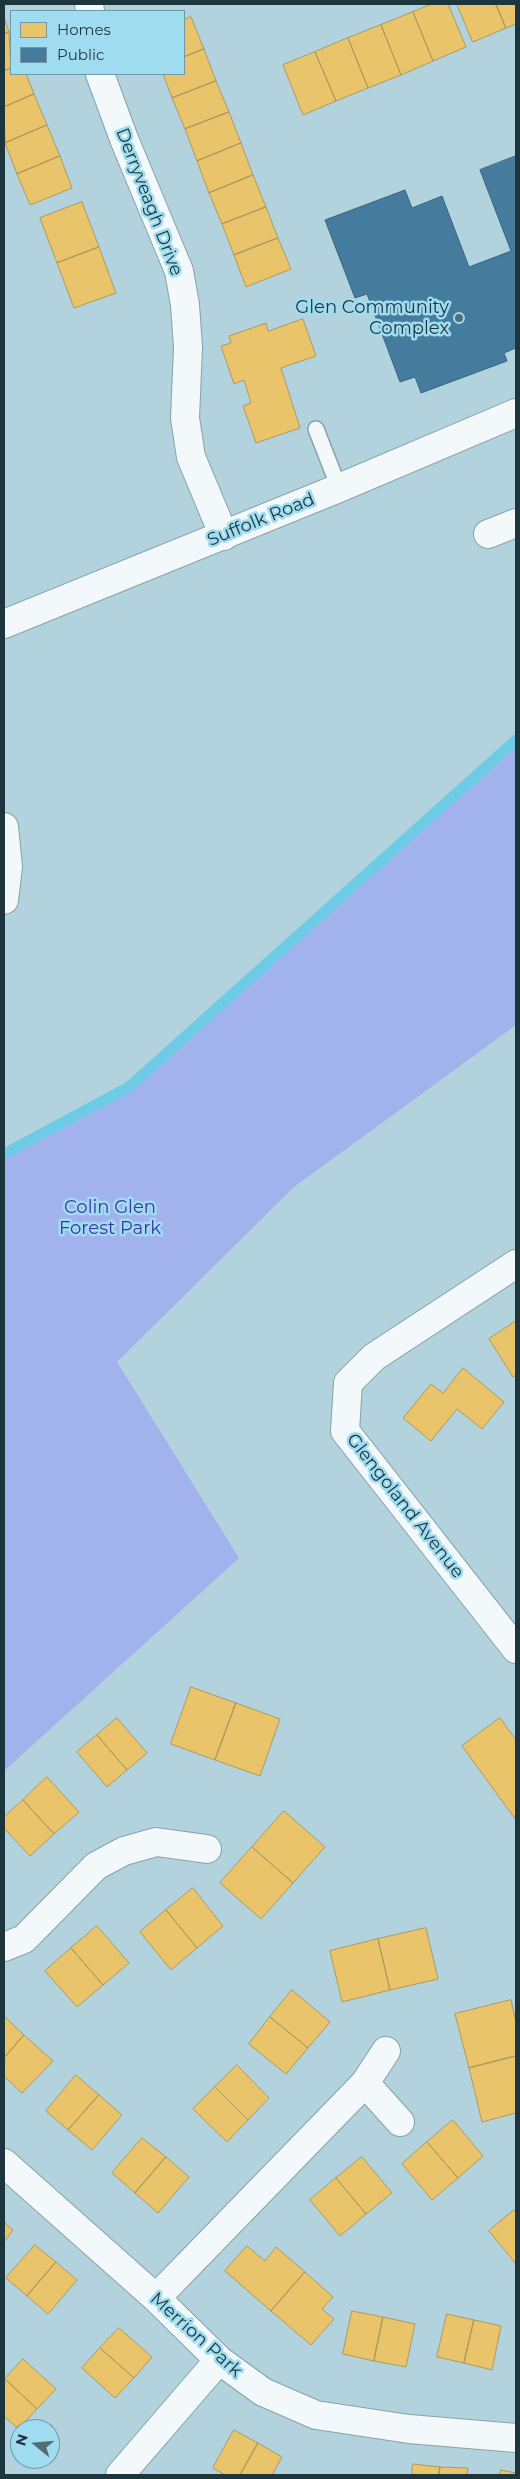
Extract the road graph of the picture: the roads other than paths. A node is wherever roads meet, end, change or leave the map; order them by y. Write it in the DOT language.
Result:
graph roads {
  1 [pos="100,75"];
  2 [pos="516,413"];
  3 [pos="316,429"];
  4 [pos="339,488"];
  5 [pos="516,523"];
  6 [pos="488,534"];
  7 [pos="224,536"];
  8 [pos="4,624"];
  9 [pos="4,828"];
  10 [pos="4,900"];
  11 [pos="516,1264"];
  12 [pos="516,1649"];
  13 [pos="207,1849"];
  14 [pos="4,1947"];
  15 [pos="386,2051"];
  16 [pos="365,2083"];
  17 [pos="400,2122"];
  18 [pos="4,2163"];
  19 [pos="156,2298"];
  20 [pos="218,2360"];
  21 [pos="516,2438"];
  22 [pos="120,2475"];
  1 -- 7 [label="street, Derryveagh Drive"];
  2 -- 4 [label="street, Suffolk Road"];
  3 -- 4 [label="lane"];
  4 -- 7 [label="street, Suffolk Road"];
  5 -- 6 [label="street"];
  7 -- 8 [label="street, Suffolk Road"];
  9 -- 10 [label="street"];
  11 -- 12 [label="street, Glengoland Avenue"];
  13 -- 14 [label="street"];
  15 -- 16 [label="street"];
  16 -- 17 [label="street"];
  16 -- 19 [label="street"];
  18 -- 19 [label="street, Merrion Park"];
  19 -- 20 [label="street, Merrion Park"];
  20 -- 21 [label="street, Merrion Park"];
  20 -- 22 [label="street"];
}
